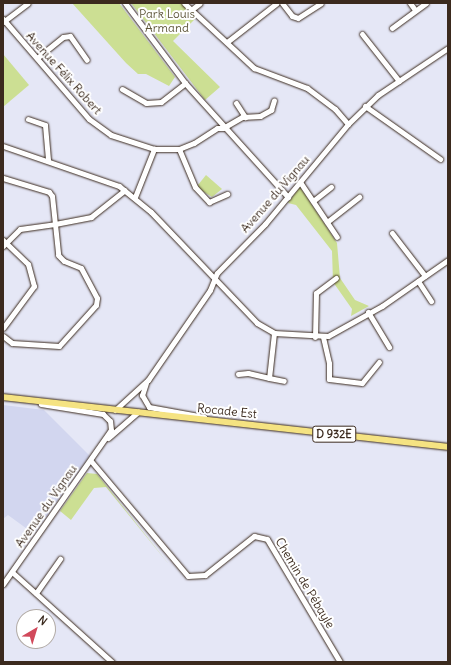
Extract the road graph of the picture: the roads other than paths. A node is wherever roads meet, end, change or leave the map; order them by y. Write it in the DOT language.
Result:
graph roads {
  1 [pos="28,3"];
  2 [pos="125,3"];
  3 [pos="184,3"];
  4 [pos="200,3"];
  5 [pos="277,3"];
  6 [pos="282,3"];
  7 [pos="322,3"];
  8 [pos="410,3"];
  9 [pos="426,3"];
  10 [pos="191,10"];
  11 [pos="415,10"];
  12 [pos="4,21"];
  13 [pos="392,28"];
  14 [pos="362,34"];
  15 [pos="227,42"];
  16 [pos="448,48"];
  17 [pos="37,58"];
  18 [pos="87,60"];
  19 [pos="399,81"];
  20 [pos="186,84"];
  21 [pos="122,89"];
  22 [pos="274,100"];
  23 [pos="236,103"];
  24 [pos="365,106"];
  25 [pos="245,117"];
  26 [pos="28,119"];
  27 [pos="348,124"];
  28 [pos="223,128"];
  29 [pos="3,146"];
  30 [pos="154,149"];
  31 [pos="179,149"];
  32 [pos="440,159"];
  33 [pos="48,161"];
  34 [pos="3,178"];
  35 [pos="300,182"];
  36 [pos="331,187"];
  37 [pos="125,190"];
  38 [pos="227,194"];
  39 [pos="135,197"];
  40 [pos="288,197"];
  41 [pos="359,197"];
  42 [pos="313,201"];
  43 [pos="327,222"];
  44 [pos="55,224"];
  45 [pos="392,233"];
  46 [pos="337,236"];
  47 [pos="4,243"];
  48 [pos="448,260"];
  49 [pos="215,276"];
  50 [pos="425,276"];
  51 [pos="336,278"];
  52 [pos="418,281"];
  53 [pos="431,301"];
  54 [pos="368,312"];
  55 [pos="3,328"];
  56 [pos="274,333"];
  57 [pos="3,336"];
  58 [pos="315,337"];
  59 [pos="323,337"];
  60 [pos="389,347"];
  61 [pos="379,362"];
  62 [pos="238,374"];
  63 [pos="269,378"];
  64 [pos="148,380"];
  65 [pos="284,381"];
  66 [pos="3,396"];
  67 [pos="28,401"];
  68 [pos="115,410"];
  69 [pos="138,412"];
  70 [pos="219,421"];
  71 [pos="106,440"];
  72 [pos="448,447"];
  73 [pos="91,461"];
  74 [pos="60,559"];
  75 [pos="12,572"];
  76 [pos="3,584"];
  77 [pos="36,593"];
  78 [pos="112,662"];
  79 [pos="340,662"];
  1 -- 12 [label="street"];
  2 -- 20 [label="street"];
  3 -- 10 [label="street"];
  4 -- 10 [label="street"];
  5 -- 15 [label="street"];
  6 -- 7 [label="street"];
  8 -- 11 [label="street"];
  9 -- 11 [label="street"];
  10 -- 15 [label="street"];
  11 -- 13 [label="street"];
  12 -- 17 [label="street, Avenue Félix Robert"];
  14 -- 19 [label="street"];
  15 -- 27 [label="street"];
  16 -- 19 [label="street, Avenue du Vignau"];
  17 -- 18 [label="street"];
  17 -- 30 [label="street, Avenue Félix Robert"];
  19 -- 24 [label="street, Avenue du Vignau"];
  20 -- 21 [label="street"];
  20 -- 28 [label="street"];
  22 -- 25 [label="street, Avenue Félix Robert"];
  23 -- 25 [label="street"];
  24 -- 27 [label="street, Avenue du Vignau"];
  24 -- 32 [label="street"];
  25 -- 28 [label="street, Avenue Félix Robert"];
  26 -- 33 [label="street"];
  27 -- 35 [label="street, Avenue du Vignau"];
  28 -- 31 [label="street, Avenue Félix Robert"];
  28 -- 40 [label="street"];
  29 -- 33 [label="street"];
  30 -- 31 [label="street, Avenue Félix Robert"];
  30 -- 39 [label="street"];
  31 -- 38 [label="street"];
  33 -- 37 [label="street"];
  34 -- 44 [label="street"];
  35 -- 40 [label="street, Avenue du Vignau"];
  35 -- 42 [label="street"];
  36 -- 42 [label="street"];
  37 -- 39 [label="street"];
  37 -- 44 [label="street"];
  39 -- 49 [label="street"];
  40 -- 49 [label="street, Avenue du Vignau"];
  41 -- 43 [label="street"];
  42 -- 43 [label="street"];
  43 -- 46 [label="street"];
  44 -- 47 [label="street"];
  44 -- 57 [label="street"];
  45 -- 50 [label="street"];
  47 -- 55 [label="street"];
  48 -- 50 [label="street"];
  49 -- 56 [label="street"];
  49 -- 64 [label="street, Avenue du Vignau"];
  50 -- 52 [label="street"];
  51 -- 58 [label="street"];
  52 -- 53 [label="street"];
  52 -- 54 [label="street"];
  54 -- 59 [label="street"];
  54 -- 60 [label="street"];
  56 -- 58 [label="street"];
  56 -- 63 [label="street"];
  58 -- 59 [label="street"];
  59 -- 61 [label="street"];
  62 -- 63 [label="street"];
  63 -- 65 [label="street"];
  64 -- 68 [label="street"];
  64 -- 70 [label="street"];
  66 -- 67 [label="main road, Rocade Est / D 932E"];
  67 -- 68 [label="main road, Rocade Est / D 932E"];
  67 -- 71 [label="street"];
  68 -- 69 [label="main road, Rocade Est / D 932E"];
  69 -- 70 [label="main road, Rocade Est / D 932E"];
  69 -- 71 [label="street"];
  70 -- 72 [label="main road, Rocade Est / D 932E"];
  71 -- 73 [label="street, Avenue du Vignau"];
  73 -- 75 [label="street, Avenue du Vignau"];
  73 -- 79 [label="street, Chemin de Pébayle"];
  74 -- 77 [label="street"];
  75 -- 76 [label="street, Avenue du Vignau"];
  75 -- 77 [label="street"];
  77 -- 78 [label="street"];
}
